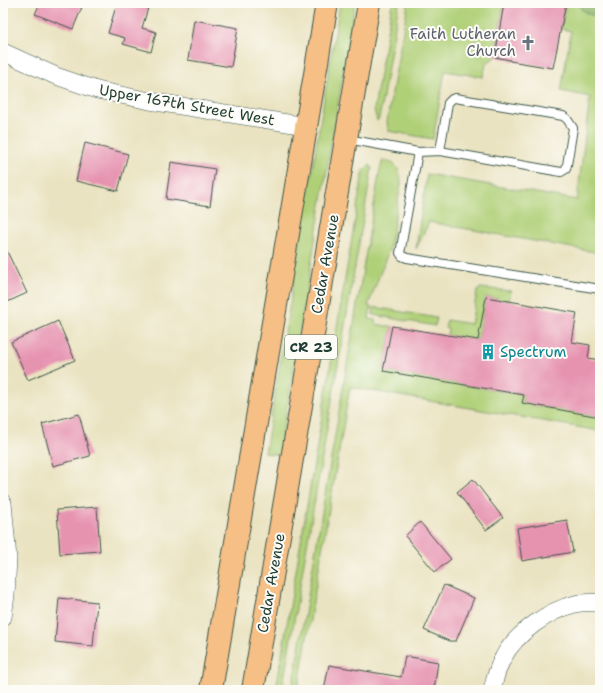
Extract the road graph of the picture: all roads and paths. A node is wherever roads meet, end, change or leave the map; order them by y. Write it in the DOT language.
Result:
graph roads {
  1 [pos="326,3"];
  2 [pos="369,3"];
  3 [pos="3,52"];
  4 [pos="306,126"];
  5 [pos="346,139"];
  6 [pos="440,151"];
  7 [pos="418,152"];
  8 [pos="600,289"];
  9 [pos="3,503"];
  10 [pos="600,602"];
  11 [pos="3,617"];
  12 [pos="211,690"];
  13 [pos="253,690"];
  14 [pos="492,690"];
  1 -- 4 [label="main road, CR 23"];
  2 -- 5 [label="main road, Cedar Avenue / CR 23"];
  3 -- 4 [label="street, Upper 167th Street West"];
  4 -- 12 [label="main road, CR 23"];
  5 -- 7 [label="lane"];
  5 -- 13 [label="main road, Cedar Avenue / CR 23"];
  6 -- 6 [label="lane"];
  6 -- 7 [label="lane"];
  7 -- 8 [label="lane"];
  9 -- 11 [label="street"];
  10 -- 14 [label="street"];
}
